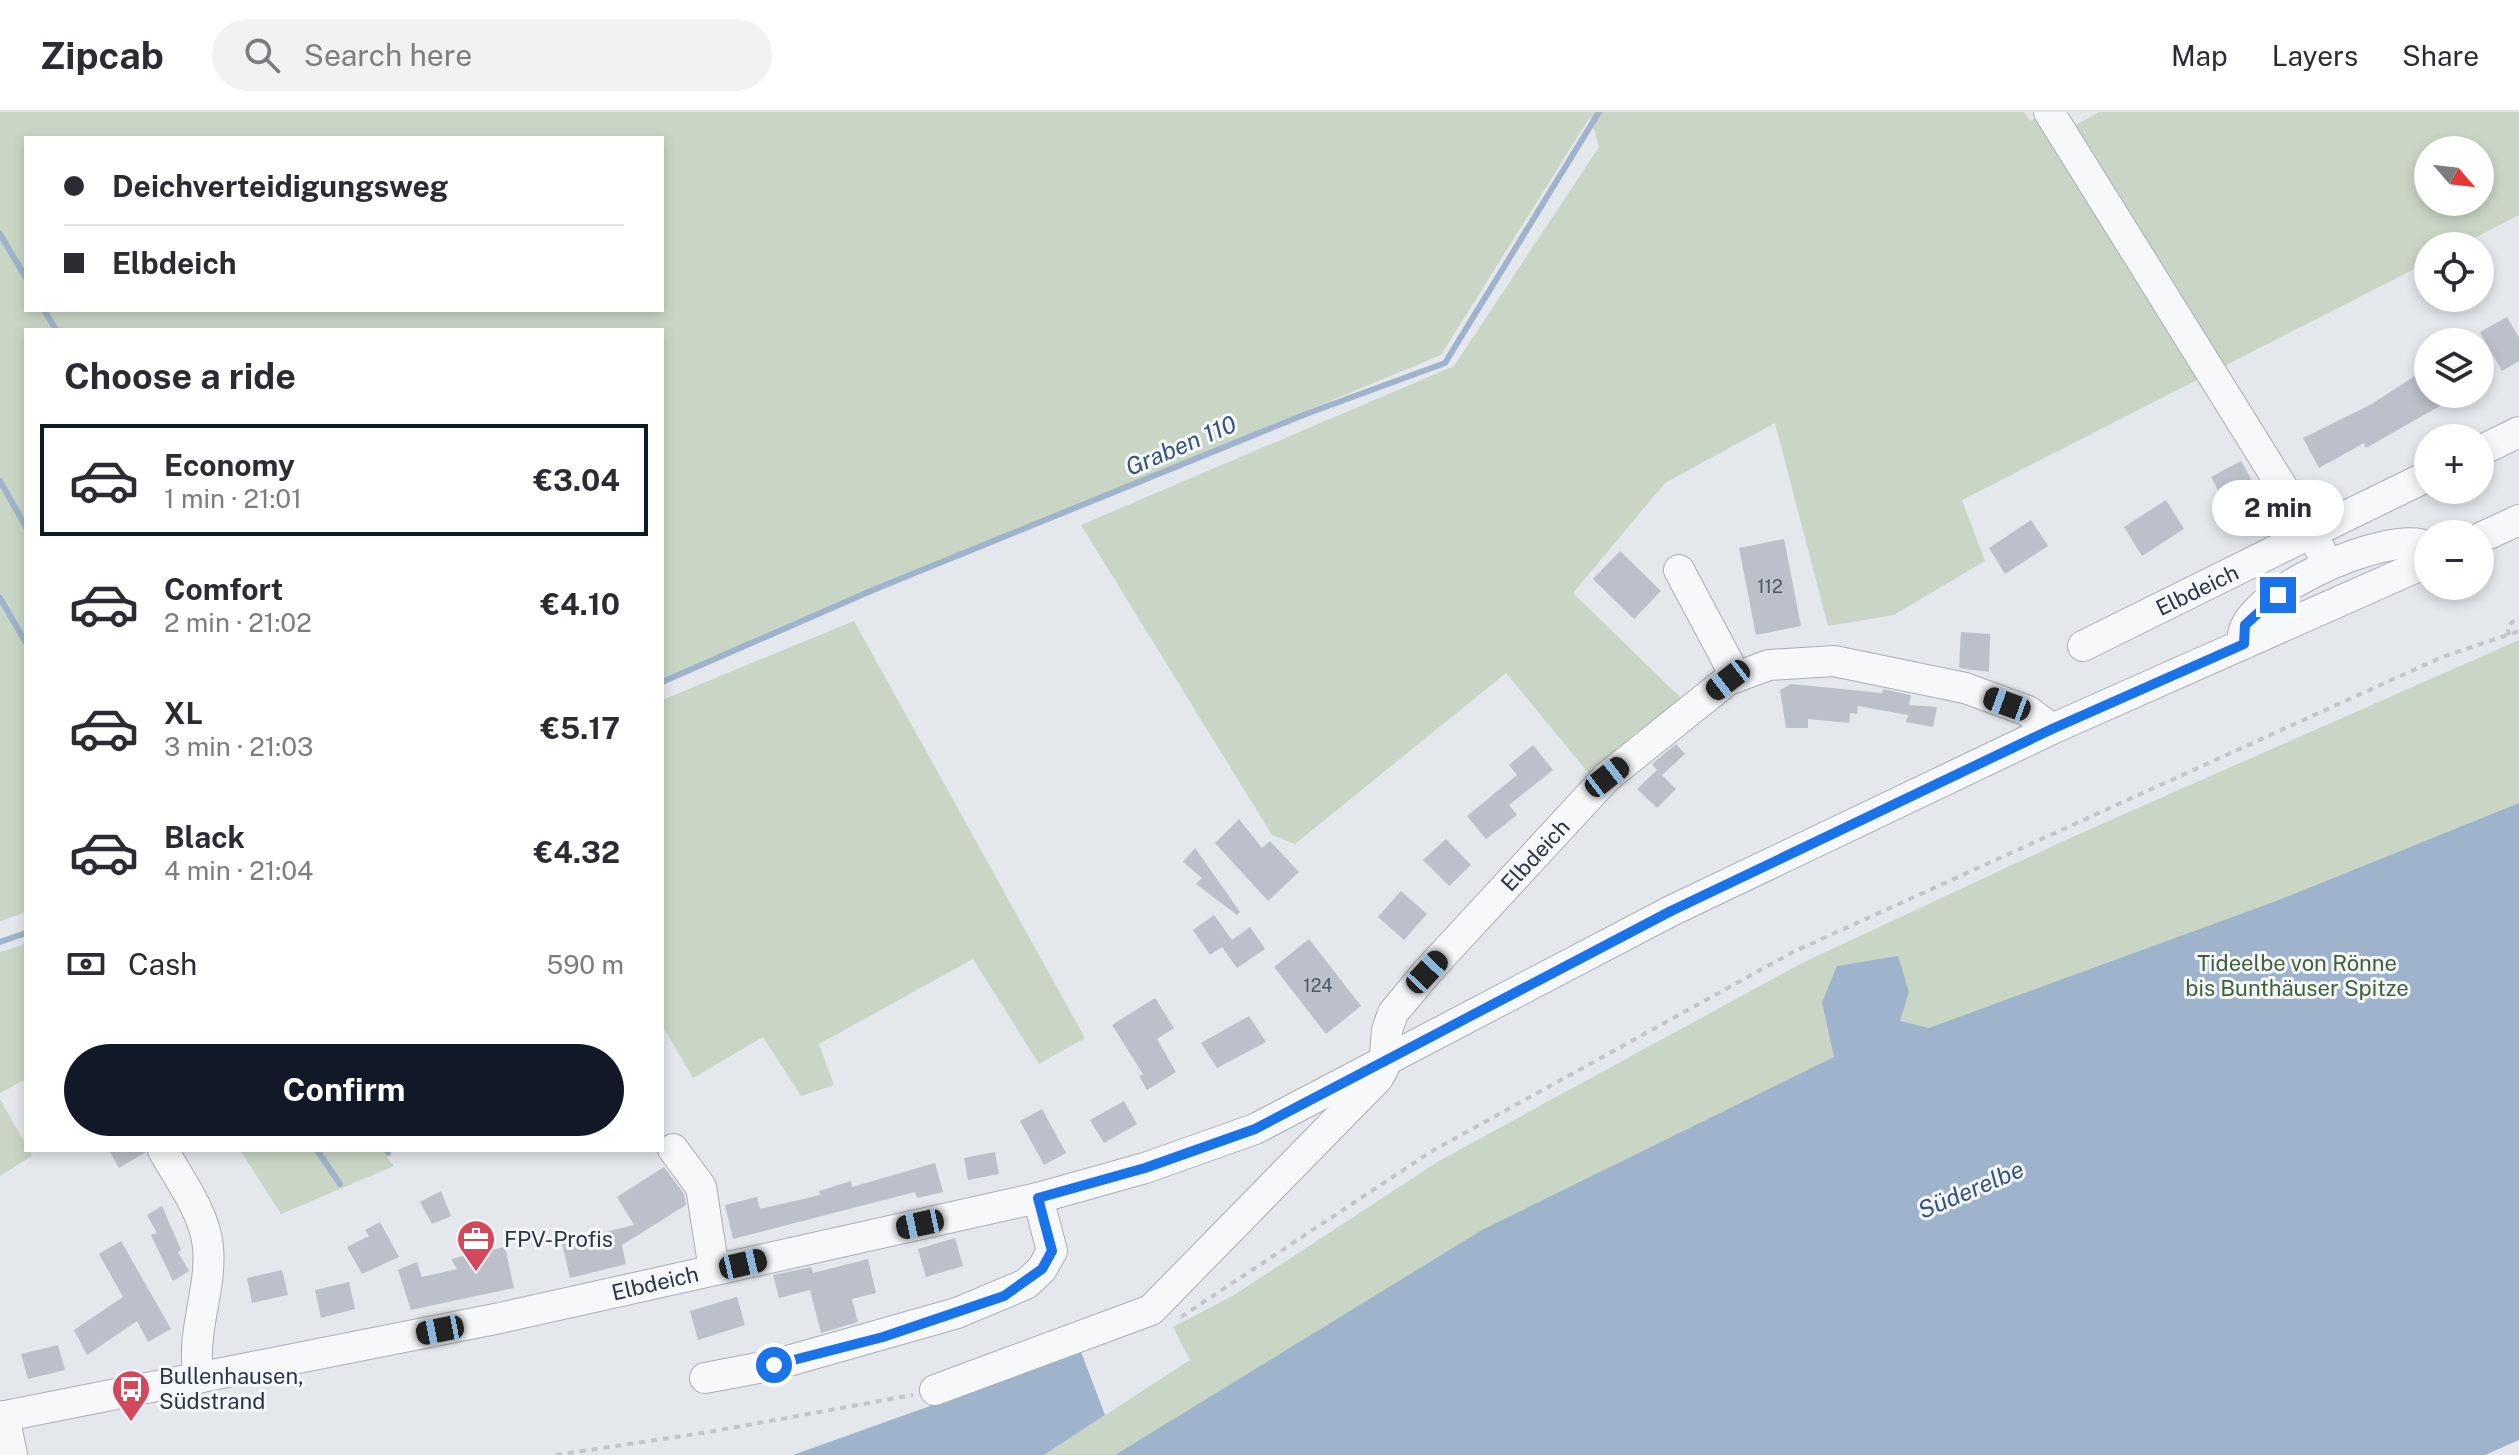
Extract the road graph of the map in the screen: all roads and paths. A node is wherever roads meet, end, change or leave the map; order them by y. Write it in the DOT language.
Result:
graph roads {
  1 [pos="2049,112"];
  2 [pos="2519,432"];
  3 [pos="2494,444"];
  4 [pos="2414,483"];
  5 [pos="2519,520"];
  6 [pos="2494,532"];
  7 [pos="2311,533"];
  8 [pos="2414,541"];
  9 [pos="2327,563"];
  10 [pos="2414,568"];
  11 [pos="1679,570"];
  12 [pos="2519,616"];
  13 [pos="2519,631"];
  14 [pos="2509,635"];
  15 [pos="2244,644"];
  16 [pos="2083,646"];
  17 [pos="1736,677"];
  18 [pos="2052,729"];
  19 [pos="1384,1063"];
  20 [pos="673,1149"];
  21 [pos="164,1152"];
  22 [pos="1038,1198"];
  23 [pos="714,1270"];
  24 [pos="1151,1310"];
  25 [pos="199,1378"];
  26 [pos="705,1378"];
  27 [pos="935,1390"];
  28 [pos="2,1416"];
  29 [pos="12,1455"];
  30 [pos="556,1455"];
  1 -- 7 [label="street"];
  2 -- 3 [label="street"];
  4 -- 7 [label="street, Elbdeich"];
  5 -- 6 [label="street"];
  7 -- 9 [label="street"];
  7 -- 16 [label="street, Elbdeich"];
  8 -- 9 [label="street, Elbdeich"];
  9 -- 15 [label="street, Elbdeich"];
  10 -- 15 [label="street, Elbdeich"];
  11 -- 17 [label="street"];
  12 -- 14 [label="path"];
  13 -- 14 [label="path"];
  14 -- 24 [label="path"];
  15 -- 18 [label="street, Elbdeich"];
  17 -- 18 [label="street, Elbdeich"];
  17 -- 19 [label="street, Elbdeich"];
  18 -- 19 [label="street, Elbdeich"];
  19 -- 22 [label="street, Elbdeich"];
  19 -- 24 [label="street"];
  20 -- 23 [label="street"];
  21 -- 25 [label="street"];
  22 -- 23 [label="street, Elbdeich"];
  22 -- 26 [label="street"];
  23 -- 25 [label="street, Elbdeich"];
  24 -- 27 [label="street"];
  25 -- 28 [label="street, Elbdeich"];
  27 -- 30 [label="path"];
  28 -- 29 [label="street"];
}
